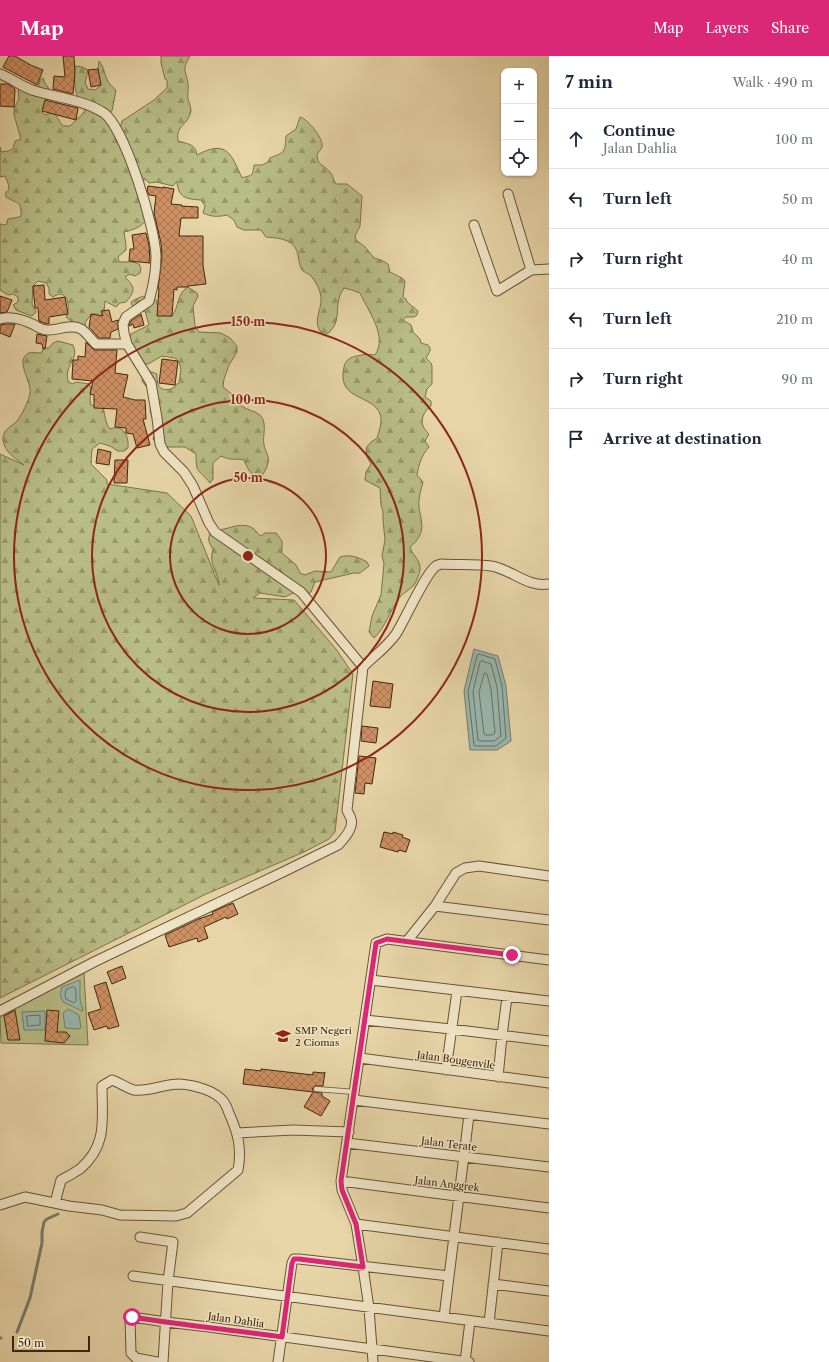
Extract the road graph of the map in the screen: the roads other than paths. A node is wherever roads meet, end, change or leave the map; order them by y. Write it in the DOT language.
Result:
graph roads {
  1 [pos="0,74"];
  2 [pos="508,194"];
  3 [pos="474,225"];
  4 [pos="549,269"];
  5 [pos="531,270"];
  6 [pos="0,319"];
  7 [pos="127,344"];
  8 [pos="549,584"];
  9 [pos="363,667"];
  10 [pos="549,876"];
  11 [pos="435,906"];
  12 [pos="549,920"];
  13 [pos="407,941"];
  14 [pos="549,960"];
  15 [pos="370,980"];
  16 [pos="457,991"];
  17 [pos="507,997"];
  18 [pos="549,1001"];
  19 [pos="0,1011"];
  20 [pos="365,1020"];
  21 [pos="451,1029"];
  22 [pos="502,1036"];
  23 [pos="549,1041"];
  24 [pos="360,1058"];
  25 [pos="446,1070"];
  26 [pos="498,1077"];
  27 [pos="549,1083"];
  28 [pos="316,1088"];
  29 [pos="355,1096"];
  30 [pos="469,1115"];
  31 [pos="549,1124"];
  32 [pos="349,1132"];
  33 [pos="237,1133"];
  34 [pos="347,1143"];
  35 [pos="464,1157"];
  36 [pos="549,1167"];
  37 [pos="341,1181"];
  38 [pos="459,1197"];
  39 [pos="55,1203"];
  40 [pos="0,1205"];
  41 [pos="549,1208"];
  42 [pos="356,1224"];
  43 [pos="140,1237"];
  44 [pos="454,1237"];
  45 [pos="498,1242"];
  46 [pos="549,1249"];
  47 [pos="363,1267"];
  48 [pos="133,1276"];
  49 [pos="449,1276"];
  50 [pos="168,1281"];
  51 [pos="493,1284"];
  52 [pos="549,1291"];
  53 [pos="288,1297"];
  54 [pos="369,1308"];
  55 [pos="444,1317"];
  56 [pos="470,1321"];
  57 [pos="166,1322"];
  58 [pos="489,1323"];
  59 [pos="549,1331"];
  60 [pos="282,1337"];
  61 [pos="372,1350"];
  62 [pos="154,1362"];
  63 [pos="163,1362"];
  64 [pos="278,1362"];
  65 [pos="373,1362"];
  66 [pos="465,1362"];
  67 [pos="468,1362"];
  1 -- 7 [label="street"];
  2 -- 5 [label="street"];
  3 -- 5 [label="street"];
  4 -- 5 [label="street"];
  6 -- 7 [label="street"];
  7 -- 9 [label="street"];
  8 -- 9 [label="street"];
  9 -- 19 [label="street"];
  10 -- 11 [label="street"];
  11 -- 12 [label="street"];
  11 -- 13 [label="street"];
  13 -- 14 [label="street"];
  13 -- 15 [label="street"];
  15 -- 16 [label="street"];
  15 -- 20 [label="street"];
  16 -- 17 [label="street"];
  16 -- 21 [label="street"];
  17 -- 18 [label="street"];
  17 -- 22 [label="street"];
  20 -- 21 [label="street"];
  20 -- 24 [label="street"];
  21 -- 22 [label="street"];
  21 -- 25 [label="street"];
  22 -- 23 [label="street"];
  22 -- 26 [label="street"];
  24 -- 25 [label="street, Jalan Bougenvile"];
  24 -- 29 [label="street"];
  25 -- 26 [label="street, Jalan Bougenvile"];
  26 -- 27 [label="street, Jalan Bougenvile"];
  28 -- 29 [label="lane"];
  29 -- 30 [label="street"];
  29 -- 32 [label="street"];
  30 -- 31 [label="street"];
  30 -- 35 [label="street"];
  32 -- 33 [label="street"];
  32 -- 34 [label="street"];
  33 -- 39 [label="street"];
  33 -- 39 [label="street"];
  34 -- 35 [label="street, Jalan Terate"];
  34 -- 37 [label="street"];
  35 -- 36 [label="street, Jalan Terate"];
  35 -- 38 [label="street"];
  37 -- 38 [label="street, Jalan Anggrek"];
  37 -- 42 [label="street"];
  38 -- 41 [label="street, Jalan Anggrek"];
  38 -- 44 [label="street"];
  39 -- 40 [label="street"];
  42 -- 44 [label="street"];
  42 -- 47 [label="street"];
  43 -- 50 [label="street"];
  44 -- 45 [label="street"];
  44 -- 49 [label="street"];
  45 -- 46 [label="street"];
  45 -- 51 [label="street"];
  47 -- 49 [label="street"];
  47 -- 53 [label="street"];
  47 -- 54 [label="street"];
  48 -- 50 [label="street"];
  49 -- 55 [label="street"];
  50 -- 53 [label="street"];
  50 -- 57 [label="street"];
  51 -- 52 [label="street"];
  51 -- 58 [label="street"];
  53 -- 54 [label="street"];
  53 -- 60 [label="street"];
  54 -- 55 [label="street"];
  54 -- 61 [label="street"];
  55 -- 56 [label="street"];
  56 -- 58 [label="street"];
  56 -- 66 [label="street"];
  57 -- 60 [label="street, Jalan Dahlia"];
  57 -- 62 [label="street, Jalan Dahlia"];
  57 -- 63 [label="street"];
  58 -- 59 [label="street"];
  60 -- 61 [label="street, Jalan Dahlia"];
  60 -- 64 [label="street"];
  61 -- 65 [label="street"];
  61 -- 66 [label="street, Jalan Dahlia"];
  66 -- 67 [label="street, Jalan Dahlia"];
}
